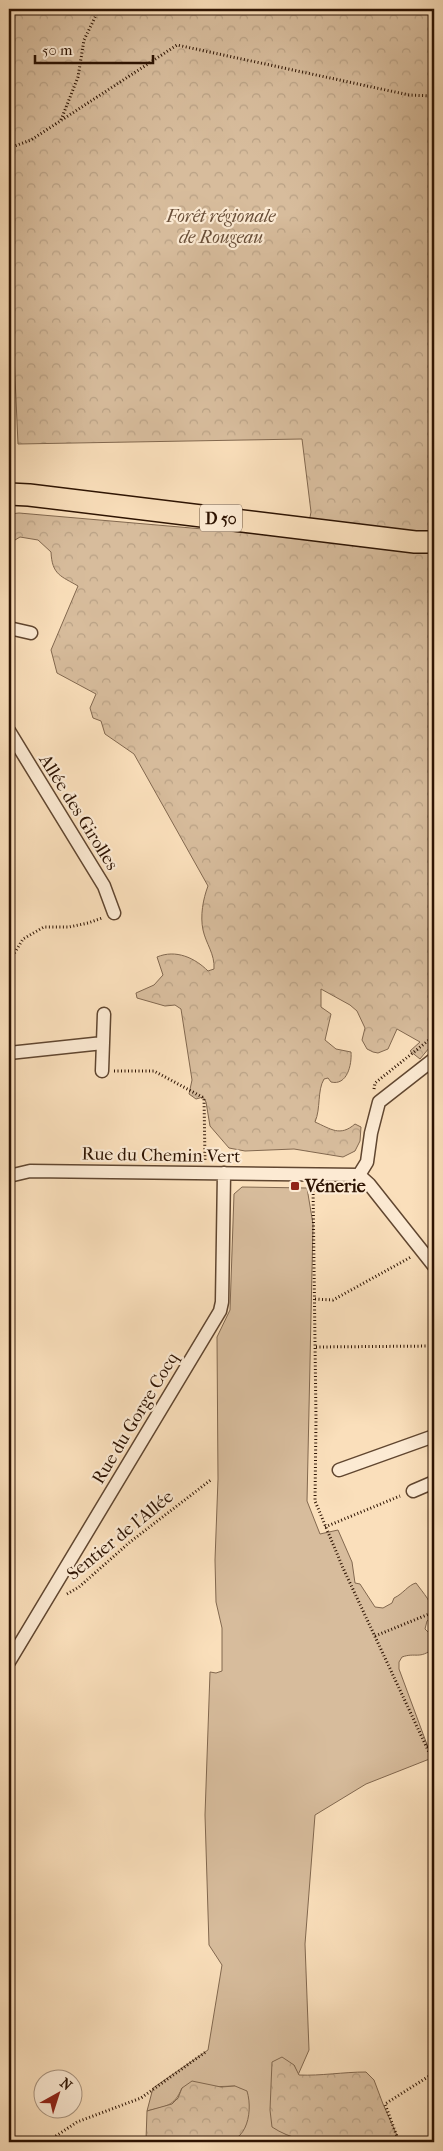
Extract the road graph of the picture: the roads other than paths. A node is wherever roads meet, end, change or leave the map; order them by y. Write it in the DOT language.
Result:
graph roads {
  1 [pos="9,494"];
  2 [pos="434,542"];
  3 [pos="9,628"];
  4 [pos="31,633"];
  5 [pos="9,731"];
  6 [pos="114,913"];
  7 [pos="104,1014"];
  8 [pos="103,1043"];
  9 [pos="9,1053"];
  10 [pos="434,1059"];
  11 [pos="102,1071"];
  12 [pos="224,1173"];
  13 [pos="359,1174"];
  14 [pos="9,1176"];
  15 [pos="434,1266"];
  16 [pos="434,1436"];
  17 [pos="339,1470"];
  18 [pos="434,1482"];
  19 [pos="413,1490"];
  20 [pos="10,1657"];
  1 -- 2 [label="main road, D 50"];
  3 -- 4 [label="street"];
  5 -- 6 [label="street, Allée des Girolles"];
  7 -- 8 [label="street"];
  8 -- 9 [label="street"];
  8 -- 11 [label="street"];
  10 -- 13 [label="street"];
  12 -- 13 [label="street, Rue du Chemin Vert"];
  12 -- 14 [label="street, Rue du Chemin Vert"];
  12 -- 20 [label="street, Rue du Gorge Cocq"];
  13 -- 15 [label="street"];
  16 -- 17 [label="street"];
  18 -- 19 [label="street"];
}
